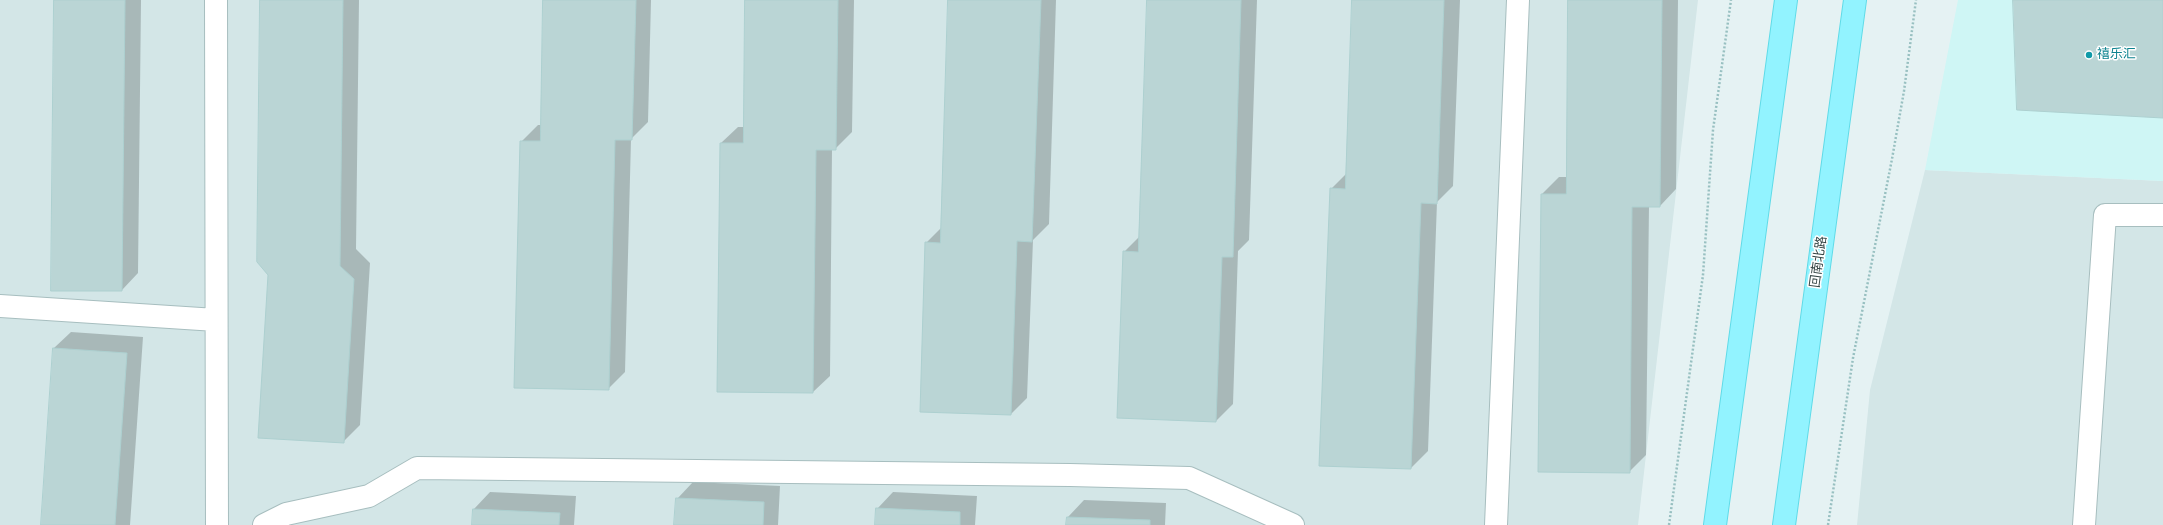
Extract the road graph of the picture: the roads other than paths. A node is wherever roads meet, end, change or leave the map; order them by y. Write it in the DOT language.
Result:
graph roads {
  1 [pos="216,0"];
  2 [pos="1518,0"];
  3 [pos="1786,0"];
  4 [pos="1855,0"];
  5 [pos="2163,215"];
  6 [pos="0,306"];
  7 [pos="216,320"];
  8 [pos="217,525"];
  9 [pos="264,525"];
  10 [pos="1293,525"];
  11 [pos="1496,525"];
  12 [pos="1715,525"];
  13 [pos="1784,525"];
  14 [pos="2084,525"];
  1 -- 7 [label="street"];
  2 -- 11 [label="street"];
  3 -- 12 [label="main road"];
  4 -- 13 [label="main road, 回南北路"];
  5 -- 14 [label="street"];
  6 -- 7 [label="street"];
  7 -- 8 [label="street"];
  9 -- 10 [label="street"];
}
